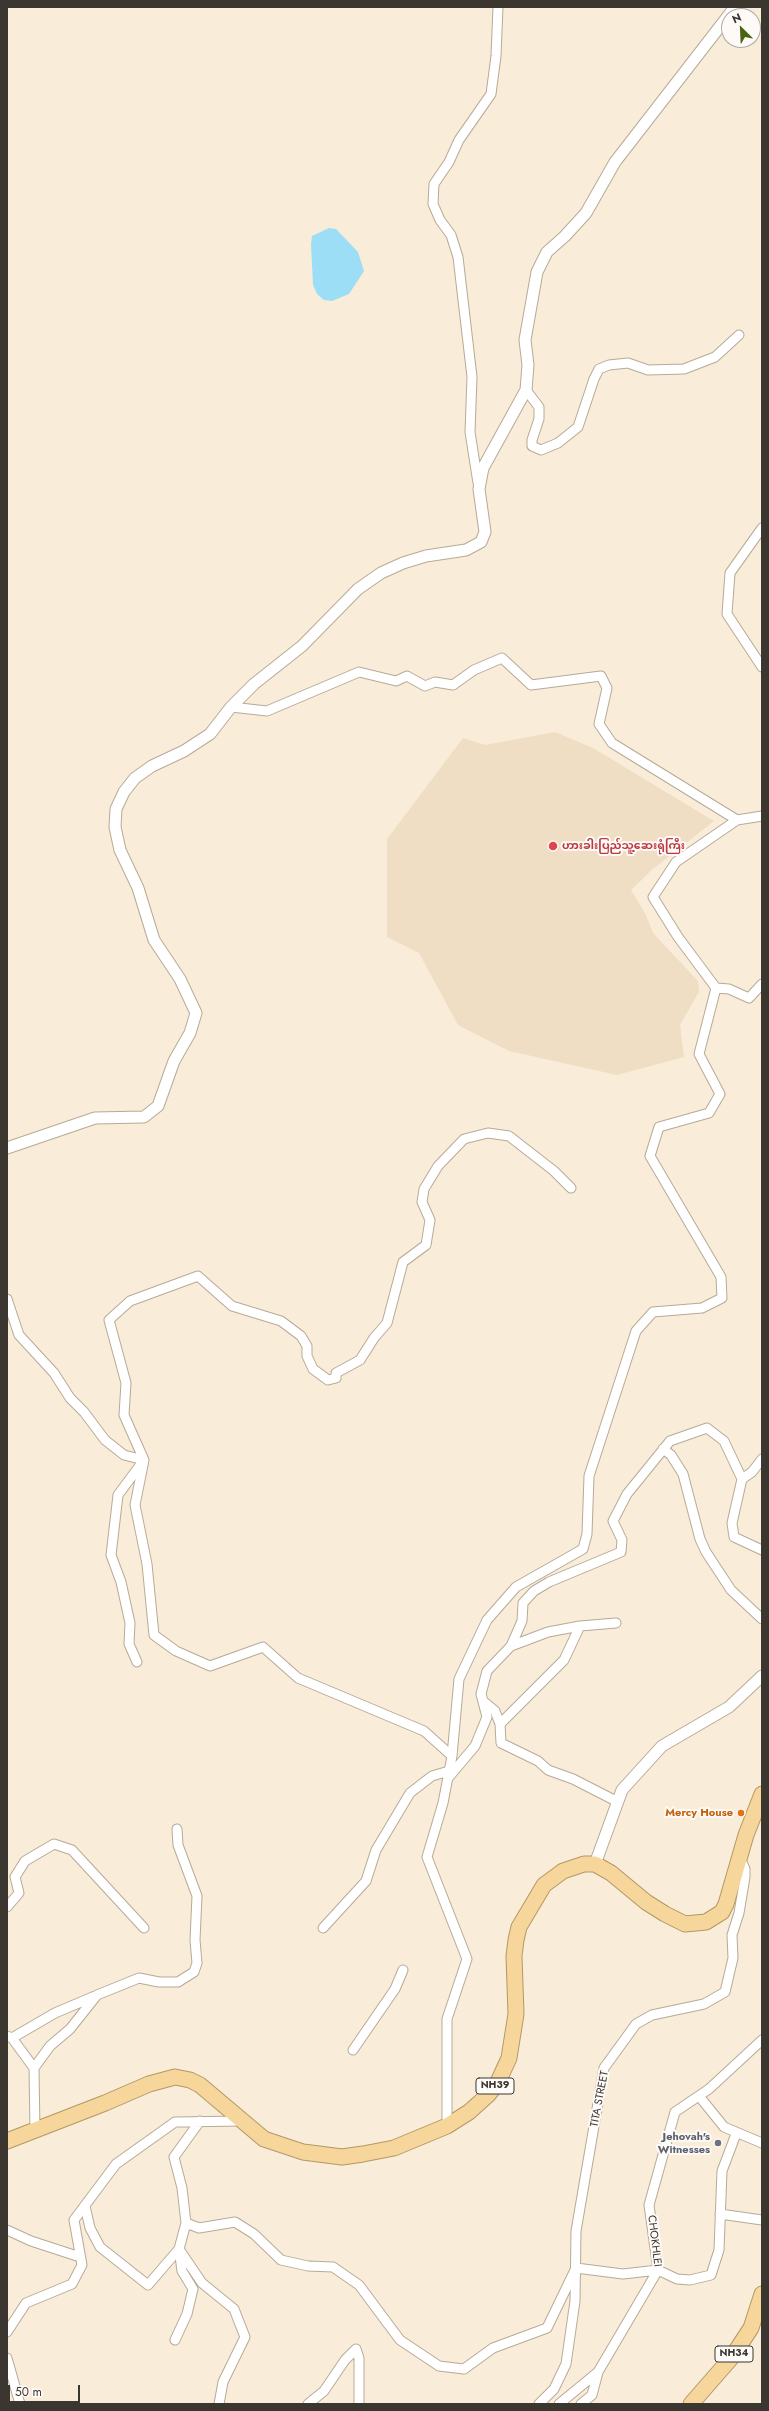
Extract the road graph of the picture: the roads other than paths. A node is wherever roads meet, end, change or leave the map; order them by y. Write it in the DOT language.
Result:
graph roads {
  1 [pos="498,7"];
  2 [pos="734,7"];
  3 [pos="739,335"];
  4 [pos="526,390"];
  5 [pos="479,489"];
  6 [pos="762,528"];
  7 [pos="762,667"];
  8 [pos="231,707"];
  9 [pos="762,816"];
  10 [pos="737,820"];
  11 [pos="762,984"];
  12 [pos="716,988"];
  13 [pos="7,1148"];
  14 [pos="571,1188"];
  15 [pos="7,1299"];
  16 [pos="663,1449"];
  17 [pos="762,1459"];
  18 [pos="144,1460"];
  19 [pos="742,1479"];
  20 [pos="762,1550"];
  21 [pos="762,1619"];
  22 [pos="616,1623"];
  23 [pos="580,1626"];
  24 [pos="511,1646"];
  25 [pos="137,1662"];
  26 [pos="762,1676"];
  27 [pos="483,1701"];
  28 [pos="500,1724"];
  29 [pos="452,1756"];
  30 [pos="448,1775"];
  31 [pos="762,1794"];
  32 [pos="618,1802"];
  33 [pos="177,1829"];
  34 [pos="741,1860"];
  35 [pos="595,1864"];
  36 [pos="7,1906"];
  37 [pos="144,1928"];
  38 [pos="323,1928"];
  39 [pos="403,1970"];
  40 [pos="97,1995"];
  41 [pos="10,2037"];
  42 [pos="762,2040"];
  43 [pos="353,2050"];
  44 [pos="34,2068"];
  45 [pos="699,2096"];
  46 [pos="242,2121"];
  47 [pos="200,2122"];
  48 [pos="447,2126"];
  49 [pos="35,2131"];
  50 [pos="736,2134"];
  51 [pos="7,2141"];
  52 [pos="762,2143"];
  53 [pos="85,2206"];
  54 [pos="720,2214"];
  55 [pos="762,2220"];
  56 [pos="186,2223"];
  57 [pos="7,2230"];
  58 [pos="179,2249"];
  59 [pos="80,2257"];
  60 [pos="576,2268"];
  61 [pos="658,2270"];
  62 [pos="762,2294"];
  63 [pos="7,2332"];
  64 [pos="175,2340"];
  65 [pos="7,2358"];
  66 [pos="598,2372"];
  67 [pos="7,2386"];
  68 [pos="20,2403"];
  69 [pos="219,2404"];
  70 [pos="308,2404"];
  71 [pos="360,2404"];
  72 [pos="539,2404"];
  73 [pos="559,2404"];
  74 [pos="581,2404"];
  75 [pos="691,2404"];
  1 -- 5 [label="street"];
  2 -- 4 [label="street"];
  3 -- 4 [label="street"];
  4 -- 5 [label="street"];
  5 -- 8 [label="street"];
  6 -- 7 [label="street"];
  8 -- 10 [label="street"];
  8 -- 13 [label="street"];
  9 -- 10 [label="street"];
  10 -- 12 [label="street"];
  11 -- 12 [label="street"];
  12 -- 29 [label="street"];
  14 -- 18 [label="street"];
  15 -- 18 [label="street"];
  16 -- 19 [label="street"];
  16 -- 21 [label="street"];
  16 -- 24 [label="street"];
  17 -- 19 [label="street"];
  18 -- 25 [label="street"];
  18 -- 29 [label="street"];
  19 -- 20 [label="street"];
  22 -- 23 [label="street"];
  23 -- 24 [label="street"];
  23 -- 28 [label="street"];
  24 -- 27 [label="street"];
  26 -- 32 [label="street"];
  27 -- 28 [label="street"];
  27 -- 30 [label="street"];
  28 -- 32 [label="street"];
  29 -- 30 [label="street"];
  30 -- 38 [label="street"];
  30 -- 48 [label="street"];
  31 -- 34 [label="highway"];
  32 -- 35 [label="street"];
  33 -- 40 [label="street"];
  34 -- 35 [label="highway"];
  34 -- 60 [label="street, TITA STREET"];
  35 -- 48 [label="highway, NH39"];
  36 -- 37 [label="street"];
  39 -- 43 [label="street"];
  40 -- 41 [label="street"];
  40 -- 44 [label="street"];
  41 -- 44 [label="street"];
  42 -- 45 [label="street, CHOKHLEI"];
  44 -- 49 [label="street"];
  45 -- 50 [label="street"];
  45 -- 61 [label="street, CHOKHLEI"];
  46 -- 47 [label="street"];
  46 -- 48 [label="highway, NH39"];
  46 -- 49 [label="highway, NH39"];
  47 -- 53 [label="street"];
  47 -- 56 [label="street"];
  49 -- 51 [label="highway, NH39"];
  50 -- 52 [label="street"];
  50 -- 54 [label="street"];
  53 -- 58 [label="street"];
  53 -- 59 [label="street"];
  54 -- 55 [label="street"];
  54 -- 61 [label="street"];
  56 -- 58 [label="street"];
  56 -- 60 [label="street"];
  57 -- 59 [label="street"];
  58 -- 64 [label="street"];
  58 -- 69 [label="street"];
  59 -- 63 [label="street"];
  60 -- 61 [label="street"];
  60 -- 72 [label="street, TITA STREET"];
  61 -- 66 [label="street, CHOKHLEI"];
  62 -- 75 [label="highway, NH34"];
  65 -- 68 [label="street"];
  66 -- 73 [label="street, CHOKHLEI"];
  66 -- 74 [label="street"];
  67 -- 68 [label="street"];
  70 -- 71 [label="street"];
}
